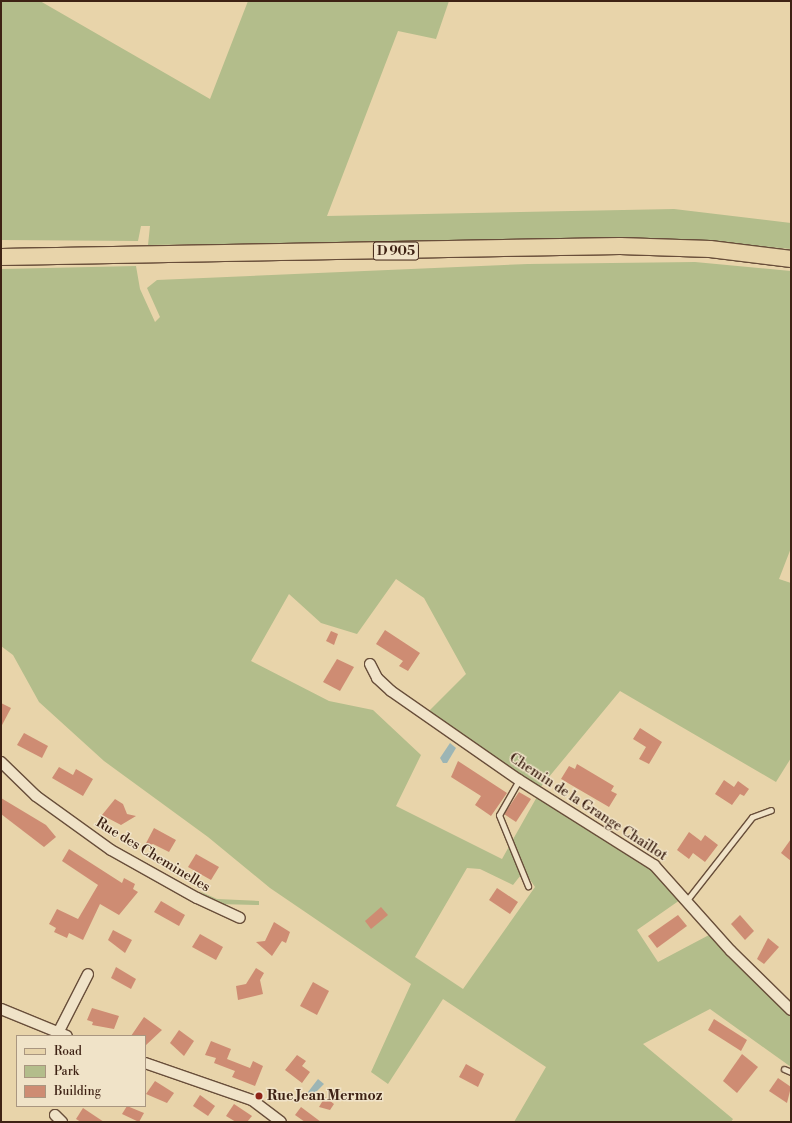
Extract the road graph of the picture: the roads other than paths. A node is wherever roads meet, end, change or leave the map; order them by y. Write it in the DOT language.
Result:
graph roads {
  1 [pos="1,257"];
  2 [pos="791,259"];
  3 [pos="370,664"];
  4 [pos="1,762"];
  5 [pos="519,780"];
  6 [pos="771,810"];
  7 [pos="528,886"];
  8 [pos="687,900"];
  9 [pos="240,918"];
  10 [pos="88,974"];
  11 [pos="1,1009"];
  12 [pos="791,1010"];
  13 [pos="63,1034"];
  14 [pos="146,1063"];
  15 [pos="784,1069"];
  16 [pos="791,1072"];
  17 [pos="270,1119"];
  18 [pos="281,1122"];
  1 -- 2 [label="main road, D 905"];
  3 -- 5 [label="street, Chemin de la Grange Chaillot"];
  4 -- 9 [label="street, Rue des Cheminelles"];
  5 -- 7 [label="lane"];
  5 -- 8 [label="street, Chemin de la Grange Chaillot"];
  6 -- 8 [label="lane"];
  8 -- 12 [label="street, Chemin de la Grange Chaillot"];
  10 -- 13 [label="street"];
  11 -- 13 [label="street"];
  14 -- 17 [label="street"];
  15 -- 16 [label="lane"];
  17 -- 18 [label="street"];
}
